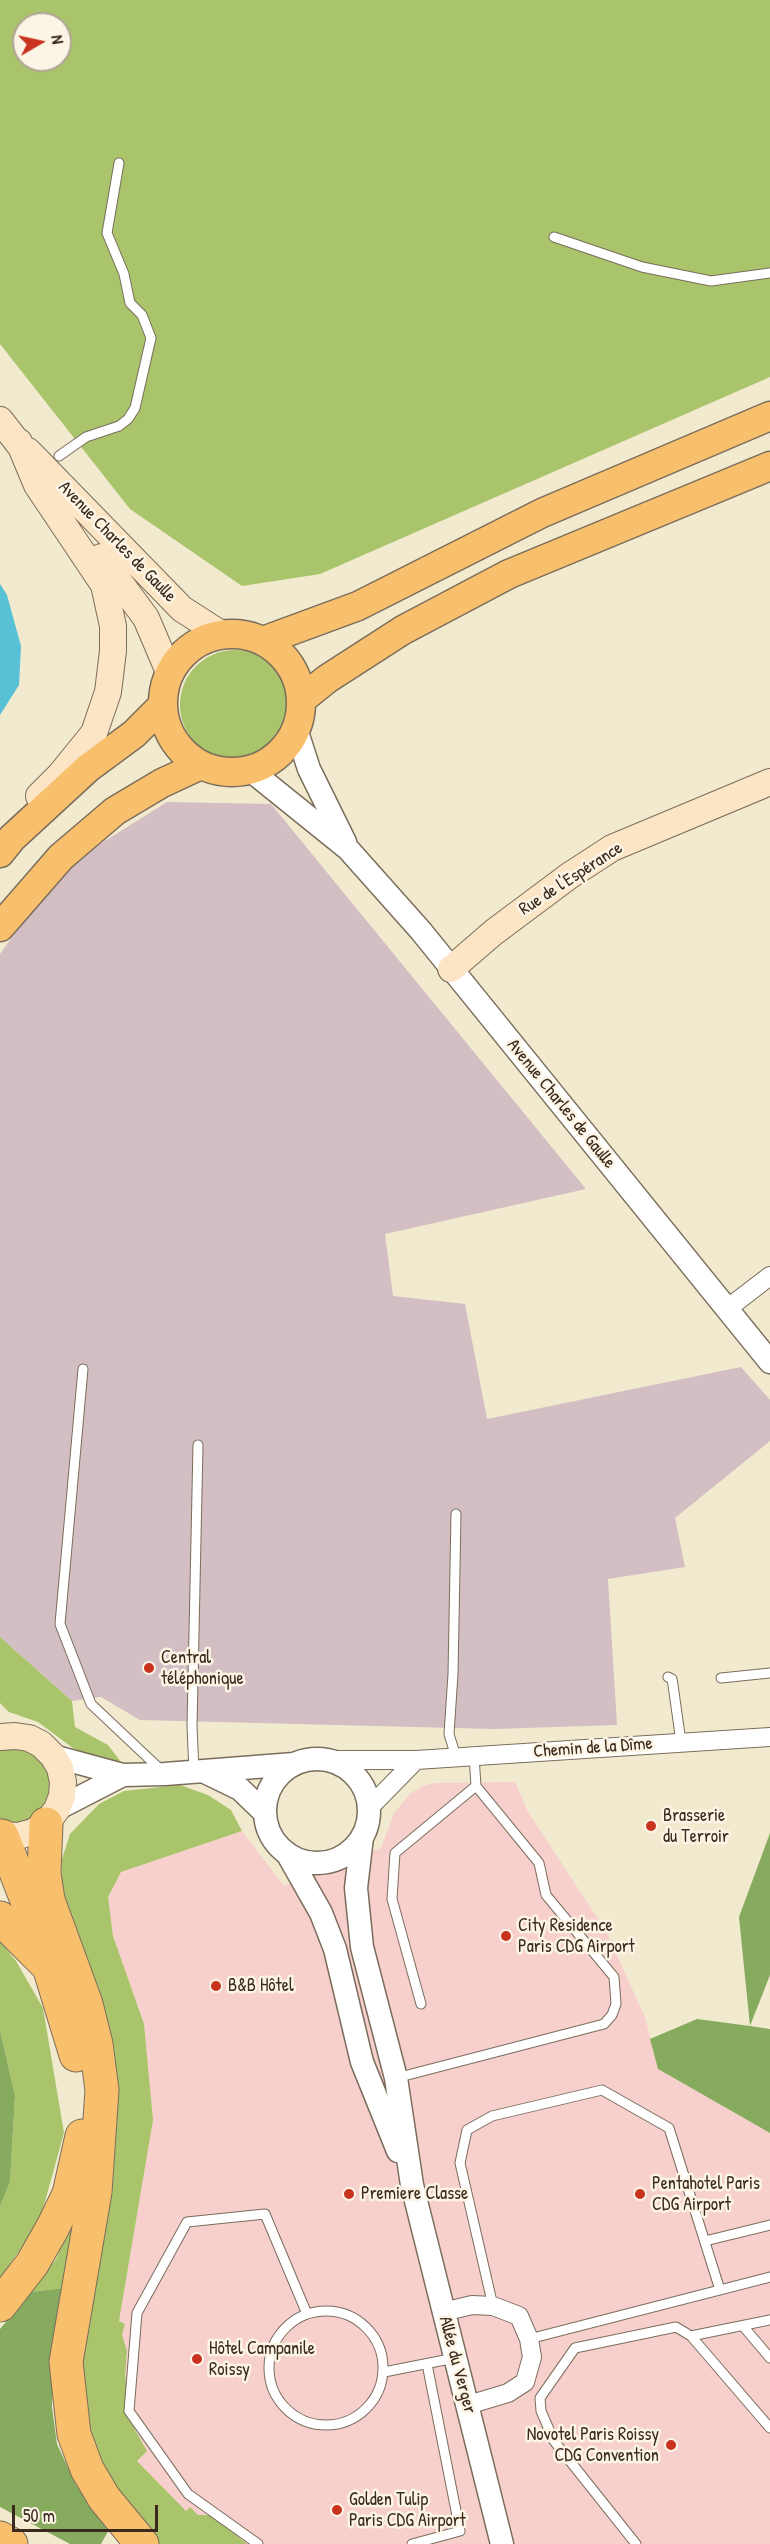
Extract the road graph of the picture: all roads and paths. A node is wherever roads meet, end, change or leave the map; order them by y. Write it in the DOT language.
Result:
graph roads {
  1 [pos="119,163"];
  2 [pos="554,237"];
  3 [pos="770,273"];
  4 [pos="770,416"];
  5 [pos="0,420"];
  6 [pos="19,442"];
  7 [pos="59,456"];
  8 [pos="770,466"];
  9 [pos="221,634"];
  10 [pos="263,641"];
  11 [pos="169,672"];
  12 [pos="301,700"];
  13 [pos="162,706"];
  14 [pos="296,729"];
  15 [pos="201,765"];
  16 [pos="250,770"];
  17 [pos="770,782"];
  18 [pos="6,846"];
  19 [pos="348,849"];
  20 [pos="0,927"];
  21 [pos="451,969"];
  22 [pos="770,1276"];
  23 [pos="727,1309"];
  24 [pos="770,1362"];
  25 [pos="83,1369"];
  26 [pos="198,1445"];
  27 [pos="456,1514"];
  28 [pos="770,1673"];
  29 [pos="668,1677"];
  30 [pos="721,1678"];
  31 [pos="5,1730"];
  32 [pos="770,1737"];
  33 [pos="681,1742"];
  34 [pos="53,1756"];
  35 [pos="465,1756"];
  36 [pos="328,1760"];
  37 [pos="416,1760"];
  38 [pos="294,1764"];
  39 [pos="199,1771"];
  40 [pos="165,1774"];
  41 [pos="123,1775"];
  42 [pos="476,1786"];
  43 [pos="369,1808"];
  44 [pos="265,1813"];
  45 [pos="52,1817"];
  46 [pos="1,1835"];
  47 [pos="362,1837"];
  48 [pos="287,1853"];
  49 [pos="0,1918"];
  50 [pos="51,1970"];
  51 [pos="421,2004"];
  52 [pos="396,2078"];
  53 [pos="412,2185"];
  54 [pos="770,2225"];
  55 [pos="705,2241"];
  56 [pos="770,2277"];
  57 [pos="720,2290"];
  58 [pos="0,2305"];
  59 [pos="493,2306"];
  60 [pos="443,2312"];
  61 [pos="306,2314"];
  62 [pos="770,2320"];
  63 [pos="743,2326"];
  64 [pos="691,2336"];
  65 [pos="530,2339"];
  66 [pos="455,2358"];
  67 [pos="770,2358"];
  68 [pos="427,2364"];
  69 [pos="384,2372"];
  70 [pos="468,2405"];
  71 [pos="770,2428"];
  72 [pos="0,2538"];
  73 [pos="11,2544"];
  74 [pos="142,2544"];
  75 [pos="258,2544"];
  76 [pos="412,2544"];
  77 [pos="502,2544"];
  78 [pos="636,2544"];
  1 -- 7 [label="lane"];
  2 -- 3 [label="lane"];
  4 -- 10 [label="main road"];
  5 -- 6 [label="main road, Avenue Charles de Gaulle"];
  6 -- 9 [label="main road, Avenue Charles de Gaulle"];
  6 -- 11 [label="main road, Avenue Charles de Gaulle"];
  6 -- 18 [label="main road"];
  8 -- 12 [label="main road"];
  9 -- 10 [label="main road"];
  9 -- 11 [label="main road"];
  10 -- 12 [label="main road"];
  11 -- 13 [label="main road"];
  12 -- 14 [label="main road"];
  13 -- 15 [label="main road"];
  13 -- 18 [label="main road"];
  14 -- 16 [label="main road"];
  14 -- 19 [label="street, Avenue Charles de Gaulle"];
  15 -- 16 [label="main road"];
  15 -- 20 [label="main road"];
  16 -- 19 [label="street, Avenue Charles de Gaulle"];
  17 -- 21 [label="main road, Rue de l'Espérance"];
  19 -- 21 [label="street, Avenue Charles de Gaulle"];
  21 -- 23 [label="street, Avenue Charles de Gaulle"];
  22 -- 23 [label="street"];
  23 -- 24 [label="street, Avenue Charles de Gaulle"];
  25 -- 40 [label="lane"];
  26 -- 39 [label="lane"];
  27 -- 35 [label="lane"];
  28 -- 30 [label="lane"];
  29 -- 33 [label="lane"];
  31 -- 34 [label="main road"];
  32 -- 33 [label="street, Chemin de la Dîme"];
  33 -- 35 [label="street, Chemin de la Dîme"];
  34 -- 41 [label="street"];
  34 -- 45 [label="main road"];
  35 -- 37 [label="street, Chemin de la Dîme"];
  35 -- 42 [label="lane"];
  36 -- 37 [label="street, Chemin de la Dîme"];
  36 -- 38 [label="street"];
  36 -- 43 [label="street"];
  37 -- 43 [label="street"];
  38 -- 39 [label="street"];
  38 -- 44 [label="street"];
  39 -- 40 [label="street"];
  39 -- 44 [label="street"];
  40 -- 41 [label="street"];
  41 -- 45 [label="street"];
  42 -- 51 [label="lane"];
  42 -- 52 [label="lane"];
  43 -- 47 [label="street"];
  44 -- 48 [label="street"];
  45 -- 46 [label="main road"];
  45 -- 74 [label="highway"];
  46 -- 50 [label="highway"];
  47 -- 48 [label="street"];
  47 -- 52 [label="street, Allée du Verger"];
  48 -- 53 [label="street, Allée du Verger"];
  49 -- 50 [label="highway"];
  50 -- 58 [label="highway"];
  52 -- 53 [label="street, Allée du Verger"];
  53 -- 60 [label="street, Allée du Verger"];
  54 -- 55 [label="lane"];
  55 -- 57 [label="lane"];
  55 -- 59 [label="lane"];
  56 -- 57 [label="lane"];
  57 -- 65 [label="lane"];
  59 -- 60 [label="street"];
  59 -- 65 [label="street"];
  60 -- 66 [label="street, Allée du Verger"];
  61 -- 69 [label="lane"];
  61 -- 69 [label="lane"];
  61 -- 75 [label="lane"];
  62 -- 63 [label="lane"];
  63 -- 64 [label="lane"];
  63 -- 67 [label="lane"];
  64 -- 71 [label="lane"];
  64 -- 78 [label="lane"];
  65 -- 70 [label="street"];
  66 -- 68 [label="lane"];
  66 -- 70 [label="street, Allée du Verger"];
  68 -- 69 [label="lane"];
  68 -- 76 [label="lane"];
  70 -- 77 [label="street, Allée du Verger"];
  72 -- 73 [label="highway"];
}
